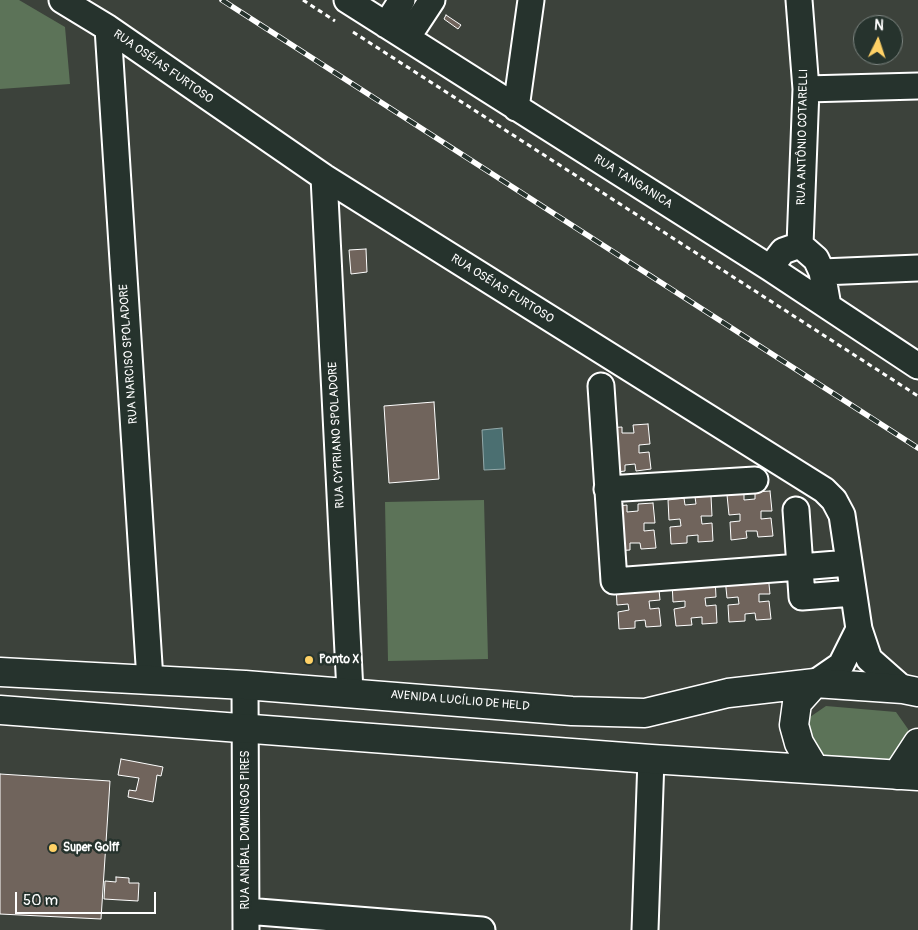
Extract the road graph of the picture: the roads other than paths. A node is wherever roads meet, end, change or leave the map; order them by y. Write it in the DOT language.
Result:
graph roads {
  1 [pos="62,0"];
  2 [pos="402,0"];
  3 [pos="432,0"];
  4 [pos="531,0"];
  5 [pos="799,0"];
  6 [pos="342,11"];
  7 [pos="108,28"];
  8 [pos="396,32"];
  9 [pos="918,86"];
  10 [pos="806,89"];
  11 [pos="516,108"];
  12 [pos="324,178"];
  13 [pos="800,245"];
  14 [pos="770,268"];
  15 [pos="918,268"];
  16 [pos="822,272"];
  17 [pos="828,306"];
  18 [pos="918,366"];
  19 [pos="601,386"];
  20 [pos="755,480"];
  21 [pos="607,489"];
  22 [pos="796,510"];
  23 [pos="849,564"];
  24 [pos="800,567"];
  25 [pos="853,593"];
  26 [pos="859,629"];
  27 [pos="0,672"];
  28 [pos="150,680"];
  29 [pos="245,684"];
  30 [pos="814,684"];
  31 [pos="911,690"];
  32 [pos="350,692"];
  33 [pos="0,710"];
  34 [pos="918,714"];
  35 [pos="245,729"];
  36 [pos="918,743"];
  37 [pos="651,759"];
  38 [pos="814,768"];
  39 [pos="908,775"];
  40 [pos="246,921"];
  41 [pos="436,928"];
  42 [pos="482,930"];
  43 [pos="646,930"];
  1 -- 7 [label="street, RUA OSÉIAS FURTOSO"];
  2 -- 8 [label="street"];
  3 -- 8 [label="street"];
  4 -- 11 [label="street"];
  5 -- 10 [label="street, RUA ANTÔNIO COTARELLI"];
  6 -- 8 [label="street, RUA TANGANICA"];
  7 -- 12 [label="street, RUA OSÉIAS FURTOSO"];
  7 -- 28 [label="street, RUA NARCISO SPOLADORE"];
  8 -- 11 [label="street, RUA TANGANICA"];
  9 -- 10 [label="street"];
  10 -- 13 [label="street, RUA ANTÔNIO COTARELLI"];
  11 -- 14 [label="street, RUA TANGANICA"];
  12 -- 23 [label="street, RUA OSÉIAS FURTOSO"];
  12 -- 32 [label="street, RUA CYPRIANO SPOLADORE"];
  13 -- 14 [label="street"];
  13 -- 16 [label="street"];
  14 -- 17 [label="street, RUA TANGANICA"];
  15 -- 16 [label="street"];
  16 -- 17 [label="street"];
  17 -- 18 [label="street, RUA TANGANICA"];
  19 -- 21 [label="street"];
  20 -- 21 [label="street"];
  21 -- 24 [label="street"];
  22 -- 24 [label="street"];
  23 -- 24 [label="street"];
  23 -- 25 [label="street, RUA OSÉIAS FURTOSO"];
  24 -- 25 [label="street"];
  25 -- 26 [label="street, RUA OSÉIAS FURTOSO"];
  26 -- 30 [label="street"];
  26 -- 31 [label="street, RUA OSÉIAS FURTOSO"];
  27 -- 28 [label="main road, AVENIDA LUCÍLIO DE HELD"];
  28 -- 29 [label="main road, AVENIDA LUCÍLIO DE HELD"];
  29 -- 32 [label="main road, AVENIDA LUCÍLIO DE HELD"];
  29 -- 35 [label="street, RUA ANÍBAL DOMINGOS PIRES"];
  30 -- 31 [label="main road, AVENIDA LUCÍLIO DE HELD"];
  30 -- 32 [label="main road, AVENIDA LUCÍLIO DE HELD"];
  30 -- 38 [label="main road"];
  31 -- 34 [label="main road"];
  33 -- 35 [label="main road"];
  35 -- 37 [label="main road"];
  35 -- 40 [label="street, RUA ANÍBAL DOMINGOS PIRES"];
  36 -- 39 [label="main road"];
  37 -- 38 [label="main road"];
  37 -- 43 [label="street"];
  38 -- 39 [label="main road"];
  40 -- 41 [label="street"];
  41 -- 42 [label="street"];
}
